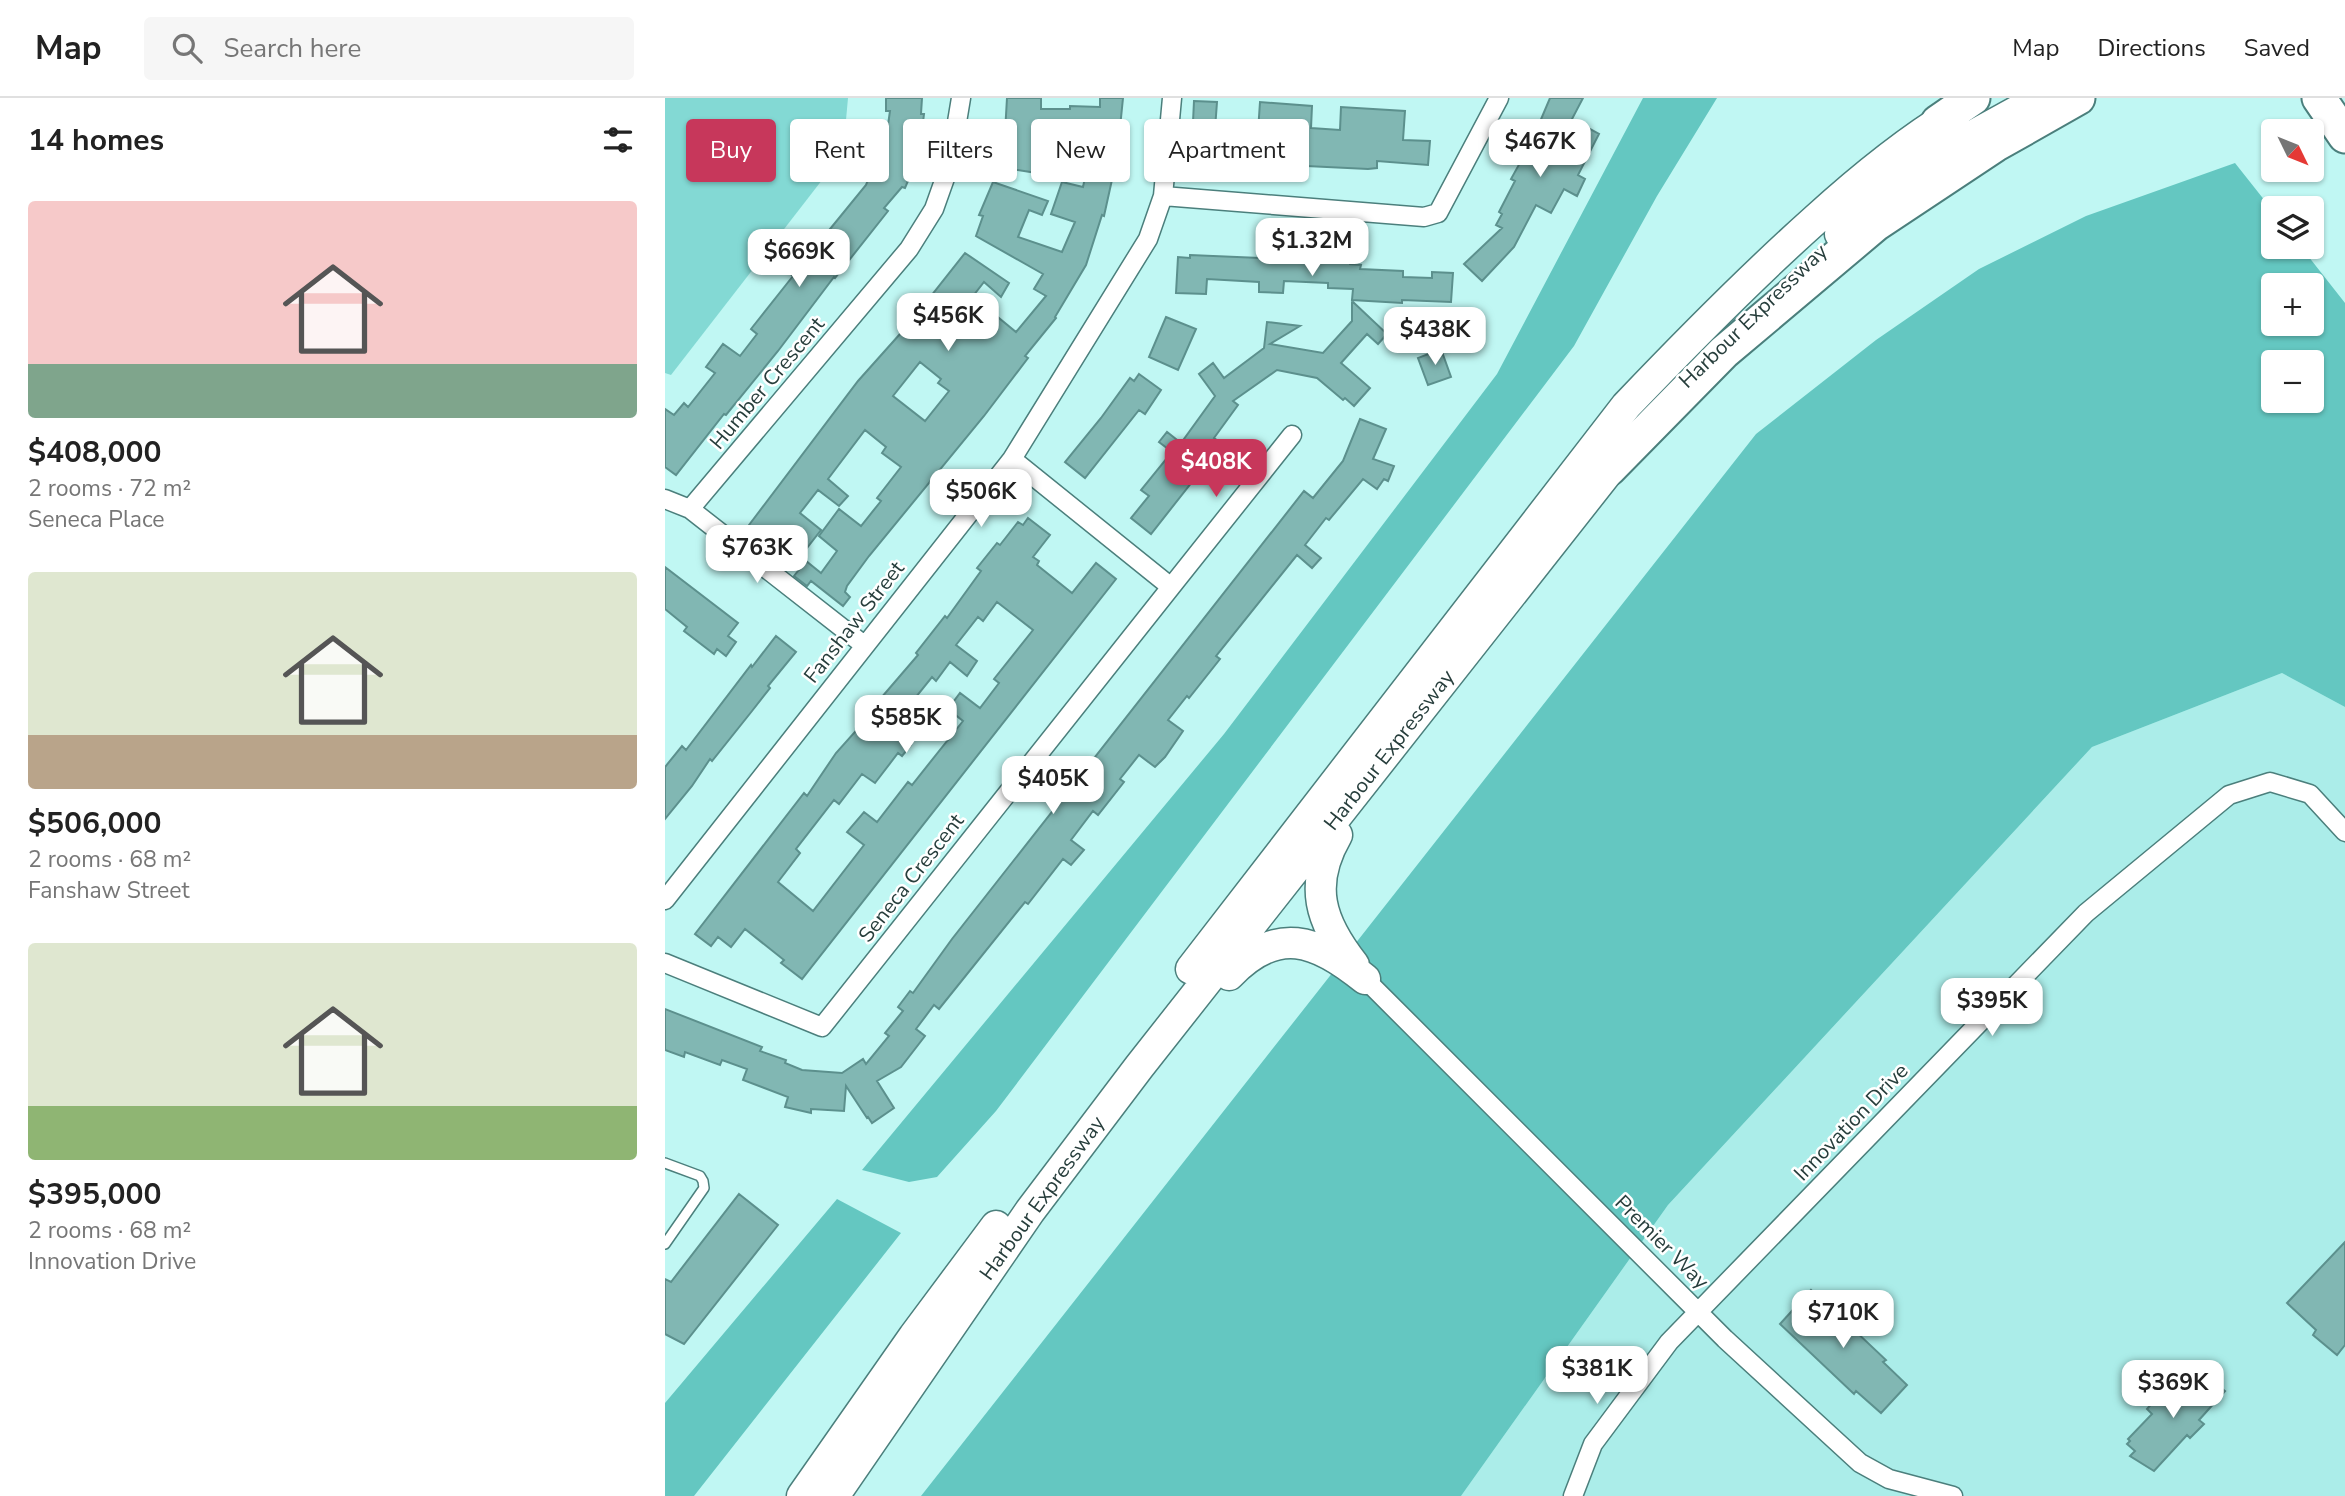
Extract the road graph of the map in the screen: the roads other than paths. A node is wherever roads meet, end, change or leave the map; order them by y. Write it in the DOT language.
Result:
graph roads {
  1 [pos="961,98"];
  2 [pos="1172,98"];
  3 [pos="1499,98"];
  4 [pos="1975,98"];
  5 [pos="2041,98"];
  6 [pos="2078,98"];
  7 [pos="2319,98"];
  8 [pos="2342,98"];
  9 [pos="2345,105"];
  10 [pos="1938,122"];
  11 [pos="2345,136"];
  12 [pos="1163,196"];
  13 [pos="1292,435"];
  14 [pos="1012,459"];
  15 [pos="1609,469"];
  16 [pos="665,499"];
  17 [pos="690,509"];
  18 [pos="1171,587"];
  19 [pos="864,645"];
  20 [pos="1401,735"];
  21 [pos="2345,832"];
  22 [pos="665,900"];
  23 [pos="665,963"];
  24 [pos="1365,979"];
  25 [pos="1139,1068"];
  26 [pos="665,1163"];
  27 [pos="665,1244"];
  28 [pos="1699,1312"];
  29 [pos="870,1401"];
  30 [pos="787,1496"];
  31 [pos="802,1496"];
  32 [pos="834,1496"];
  33 [pos="1573,1496"];
  34 [pos="1953,1496"];
  1 -- 17 [label="street, Humber Crescent"];
  2 -- 12 [label="street, Fanshaw Street"];
  3 -- 12 [label="street"];
  4 -- 10 [label="highway"];
  5 -- 15 [label="main road, Harbour Expressway"];
  6 -- 15 [label="highway"];
  7 -- 11 [label="highway"];
  8 -- 9 [label="highway"];
  10 -- 29 [label="main road, Harbour Expressway"];
  12 -- 14 [label="street, Fanshaw Street"];
  13 -- 18 [label="street"];
  14 -- 18 [label="street"];
  14 -- 19 [label="street, Fanshaw Street"];
  15 -- 20 [label="main road, Harbour Expressway"];
  16 -- 17 [label="street"];
  17 -- 19 [label="street"];
  18 -- 23 [label="street, Seneca Crescent"];
  19 -- 22 [label="street, Fanshaw Street"];
  20 -- 24 [label="main road"];
  20 -- 25 [label="main road, Harbour Expressway"];
  21 -- 28 [label="street, Innovation Drive"];
  24 -- 25 [label="main road"];
  24 -- 28 [label="street, Premier Way"];
  25 -- 32 [label="main road, Harbour Expressway"];
  26 -- 27 [label="lane"];
  28 -- 33 [label="street, Innovation Drive"];
  28 -- 34 [label="street, Premier Way"];
  29 -- 30 [label="main road"];
  29 -- 31 [label="main road, Harbour Expressway"];
}
